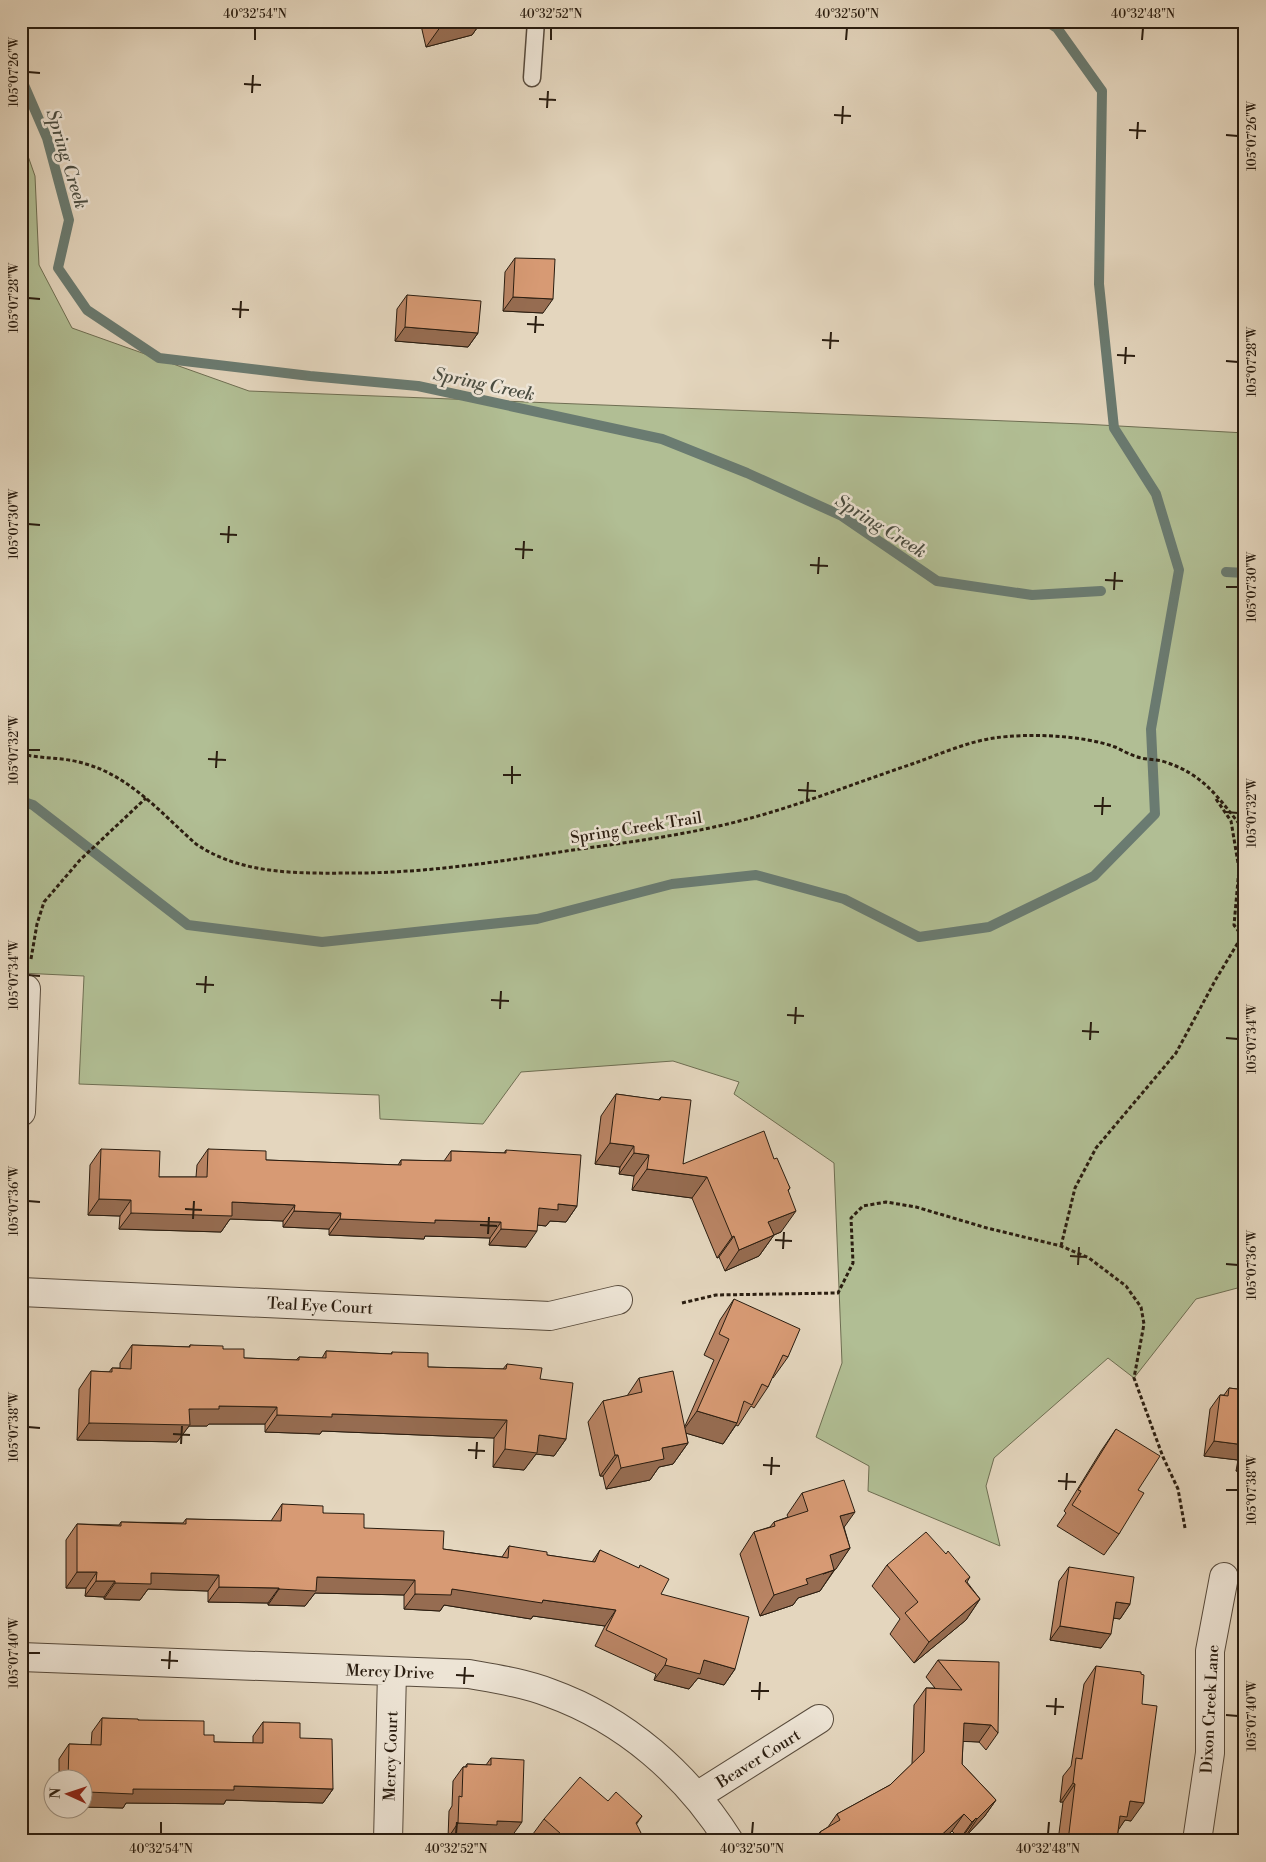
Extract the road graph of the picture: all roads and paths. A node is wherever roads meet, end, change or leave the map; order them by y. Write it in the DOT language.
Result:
graph roads {
  1 [pos="536,21"];
  2 [pos="532,78"];
  3 [pos="21,754"];
  4 [pos="1205,782"];
  5 [pos="146,798"];
  6 [pos="1245,831"];
  7 [pos="1244,937"];
  8 [pos="26,989"];
  9 [pos="21,1112"];
  10 [pos="1062,1246"];
  11 [pos="21,1292"];
  12 [pos="618,1300"];
  13 [pos="682,1303"];
  14 [pos="1185,1528"];
  15 [pos="1224,1577"];
  16 [pos="21,1657"];
  17 [pos="392,1672"];
  18 [pos="819,1719"];
  19 [pos="696,1796"];
  20 [pos="388,1841"];
  21 [pos="728,1841"];
  22 [pos="1197,1841"];
  1 -- 2 [label="lane"];
  3 -- 5 [label="path, Spring Creek Trail"];
  4 -- 5 [label="path, Spring Creek Trail"];
  4 -- 6 [label="path, Spring Creek Trail"];
  4 -- 7 [label="path"];
  5 -- 8 [label="path"];
  7 -- 10 [label="path"];
  8 -- 9 [label="street"];
  10 -- 13 [label="path"];
  10 -- 14 [label="path"];
  11 -- 12 [label="street, Teal Eye Court"];
  15 -- 22 [label="street, Dixon Creek Lane"];
  16 -- 17 [label="street, Mercy Drive"];
  17 -- 19 [label="street, Mercy Drive"];
  17 -- 20 [label="street, Mercy Court"];
  18 -- 19 [label="street, Beaver Court"];
  19 -- 21 [label="street, Mercy Drive"];
}
